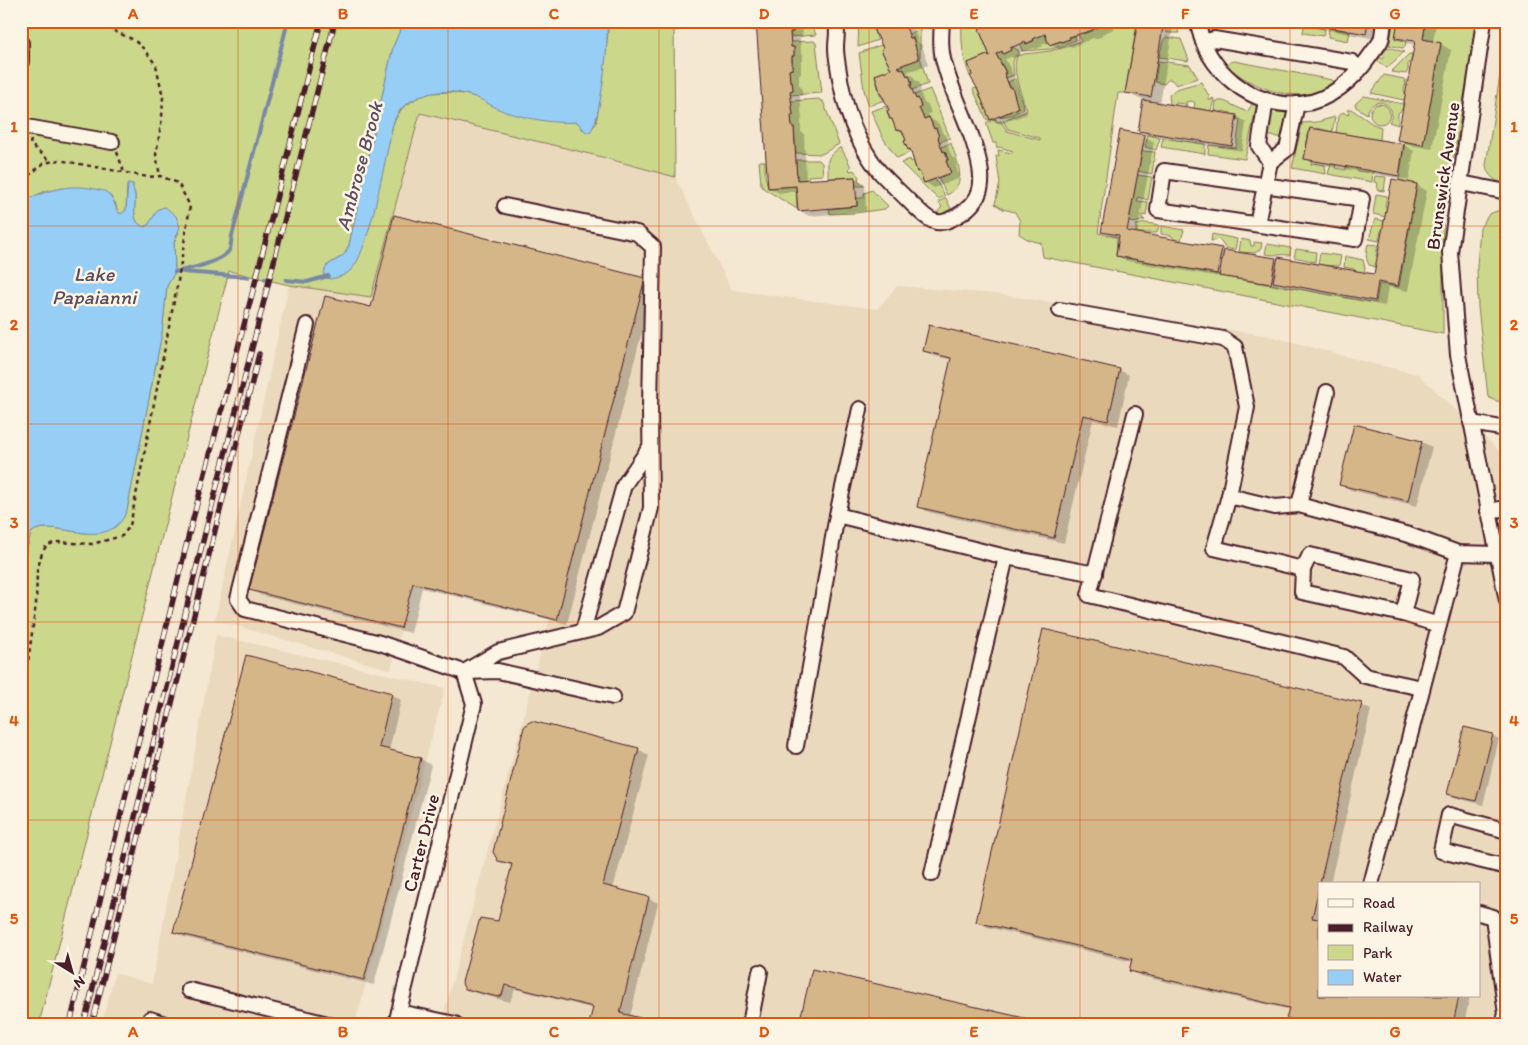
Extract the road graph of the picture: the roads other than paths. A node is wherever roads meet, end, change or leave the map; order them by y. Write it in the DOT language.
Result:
graph roads {
  1 [pos="835,21"];
  2 [pos="942,21"];
  3 [pos="1198,21"];
  4 [pos="1384,21"];
  5 [pos="1484,21"];
  6 [pos="1203,42"];
  7 [pos="21,43"];
  8 [pos="21,62"];
  9 [pos="1360,69"];
  10 [pos="1266,99"];
  11 [pos="1297,104"];
  12 [pos="28,127"];
  13 [pos="112,142"];
  14 [pos="1270,162"];
  15 [pos="1461,182"];
  16 [pos="1265,185"];
  17 [pos="1507,192"];
  18 [pos="505,206"];
  19 [pos="1256,224"];
  20 [pos="1060,310"];
  21 [pos="307,325"];
  22 [pos="1327,392"];
  23 [pos="860,409"];
  24 [pos="1135,414"];
  25 [pos="1470,422"];
  26 [pos="1507,429"];
  27 [pos="650,447"];
  28 [pos="1229,496"];
  29 [pos="1299,505"];
  30 [pos="1507,508"];
  31 [pos="1488,511"];
  32 [pos="837,515"];
  33 [pos="1458,553"];
  34 [pos="1497,554"];
  35 [pos="1006,557"];
  36 [pos="1303,569"];
  37 [pos="1095,574"];
  38 [pos="1507,601"];
  39 [pos="1403,614"];
  40 [pos="1439,625"];
  41 [pos="583,631"];
  42 [pos="464,672"];
  43 [pos="1422,688"];
  44 [pos="613,697"];
  45 [pos="796,746"];
  46 [pos="1507,831"];
  47 [pos="1507,866"];
  48 [pos="932,874"];
  49 [pos="1372,882"];
  50 [pos="1480,913"];
  51 [pos="760,972"];
  52 [pos="189,990"];
  53 [pos="398,1018"];
  54 [pos="149,1024"];
  55 [pos="165,1024"];
  56 [pos="328,1024"];
  57 [pos="455,1024"];
  58 [pos="750,1024"];
  59 [pos="1503,1024"];
  1 -- 2 [label="street"];
  3 -- 6 [label="street"];
  4 -- 9 [label="street"];
  5 -- 15 [label="street, Brunswick Avenue"];
  6 -- 9 [label="street"];
  6 -- 10 [label="street"];
  7 -- 8 [label="street"];
  9 -- 11 [label="street"];
  10 -- 11 [label="street"];
  10 -- 14 [label="street"];
  11 -- 14 [label="street"];
  12 -- 13 [label="street"];
  14 -- 16 [label="street"];
  15 -- 17 [label="street"];
  15 -- 25 [label="street, Brunswick Avenue"];
  16 -- 19 [label="street"];
  16 -- 19 [label="street"];
  16 -- 19 [label="street"];
  18 -- 27 [label="street"];
  20 -- 28 [label="street"];
  21 -- 42 [label="street"];
  22 -- 29 [label="street"];
  23 -- 32 [label="street"];
  24 -- 37 [label="street"];
  25 -- 26 [label="street"];
  25 -- 31 [label="street, Brunswick Avenue"];
  27 -- 41 [label="street"];
  27 -- 41 [label="street"];
  28 -- 29 [label="street"];
  28 -- 36 [label="street"];
  29 -- 33 [label="street"];
  30 -- 31 [label="street"];
  31 -- 34 [label="street, Brunswick Avenue"];
  32 -- 35 [label="street"];
  32 -- 45 [label="street"];
  33 -- 34 [label="street"];
  33 -- 40 [label="street"];
  34 -- 38 [label="street, Brunswick Avenue"];
  35 -- 37 [label="street"];
  35 -- 48 [label="street"];
  36 -- 39 [label="street"];
  36 -- 39 [label="street"];
  37 -- 43 [label="street"];
  39 -- 40 [label="street"];
  40 -- 43 [label="street"];
  41 -- 42 [label="street"];
  42 -- 44 [label="street"];
  42 -- 53 [label="street, Carter Drive"];
  43 -- 49 [label="street"];
  46 -- 47 [label="street"];
  50 -- 59 [label="street"];
  51 -- 58 [label="street"];
  52 -- 56 [label="street"];
  53 -- 57 [label="street"];
  54 -- 55 [label="street"];
}
